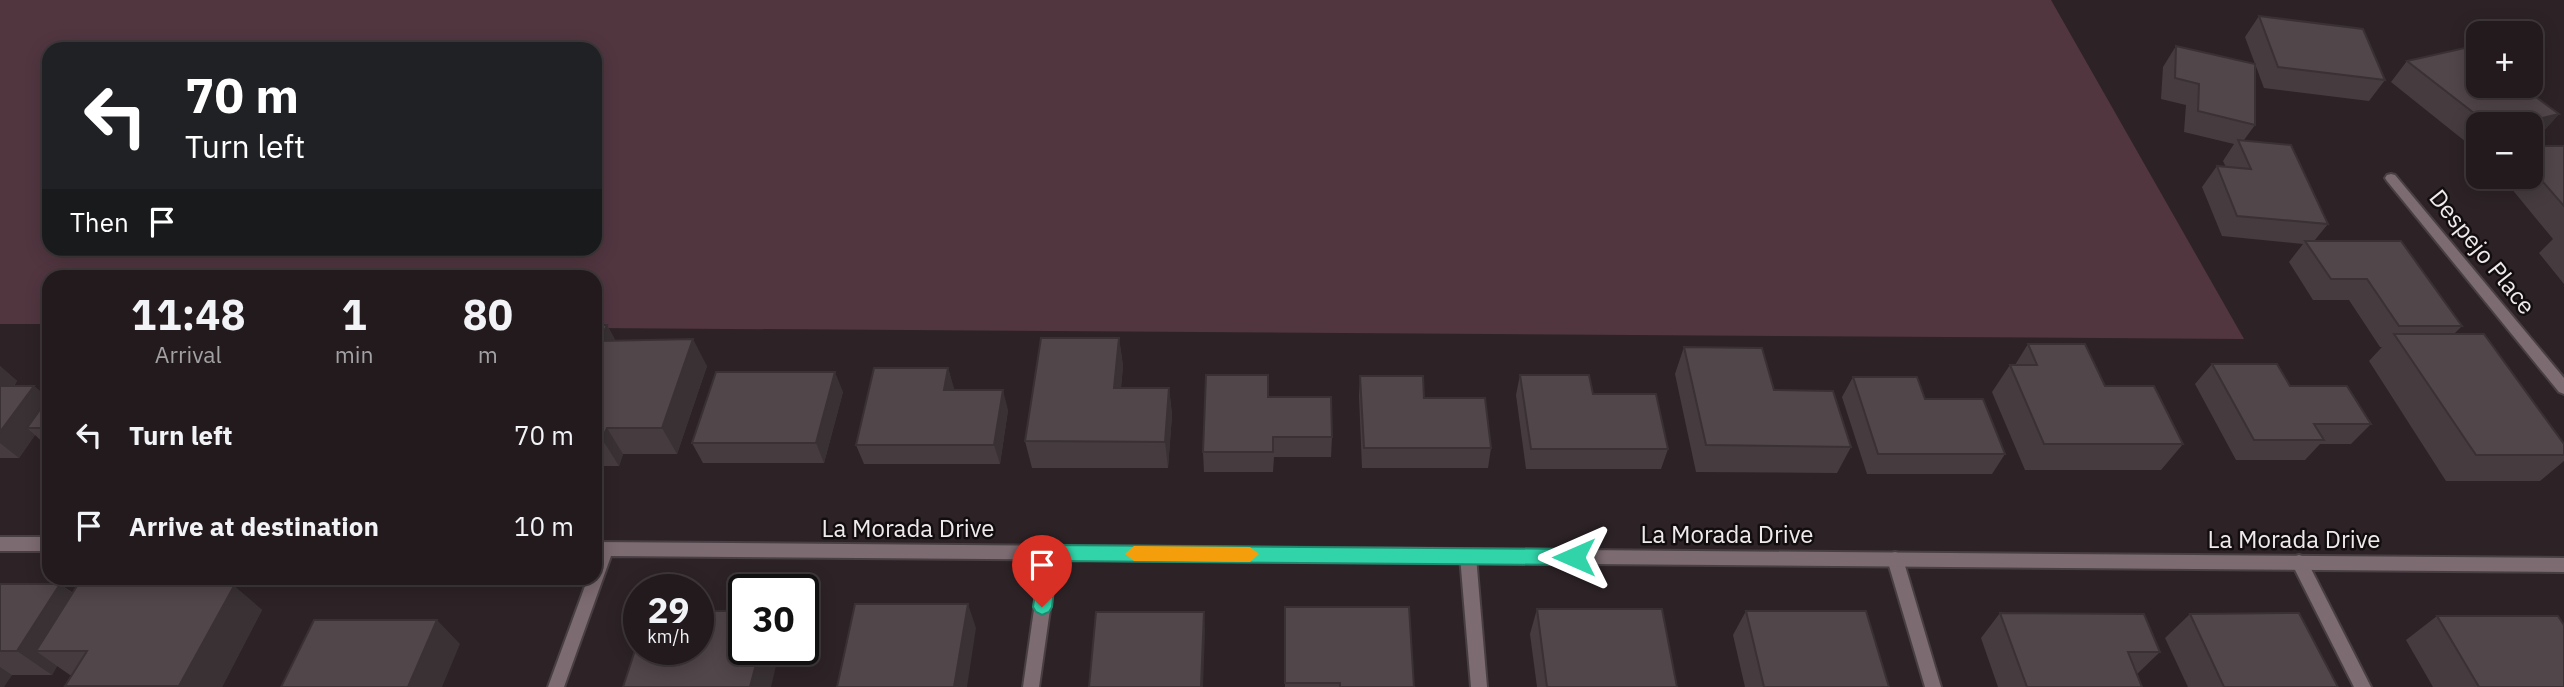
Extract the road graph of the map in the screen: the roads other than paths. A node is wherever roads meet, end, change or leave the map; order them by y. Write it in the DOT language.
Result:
graph roads {
  1 [pos="2391,178"];
  2 [pos="2564,388"];
  3 [pos="0,544"];
  4 [pos="42,544"];
  5 [pos="602,549"];
  6 [pos="1049,553"];
  7 [pos="1468,556"];
  8 [pos="1895,559"];
  9 [pos="2298,562"];
  10 [pos="2564,565"];
  11 [pos="589,585"];
  12 [pos="556,687"];
  13 [pos="1031,687"];
  14 [pos="1479,687"];
  15 [pos="1933,687"];
  16 [pos="2363,687"];
  1 -- 2 [label="street, Despejo Place"];
  3 -- 4 [label="street"];
  5 -- 6 [label="street, La Morada Drive"];
  6 -- 7 [label="street, La Morada Drive"];
  6 -- 13 [label="street"];
  7 -- 8 [label="street, La Morada Drive"];
  7 -- 14 [label="street"];
  8 -- 9 [label="street, La Morada Drive"];
  8 -- 15 [label="street"];
  9 -- 10 [label="street, La Morada Drive"];
  9 -- 16 [label="street"];
  11 -- 12 [label="street"];
}
